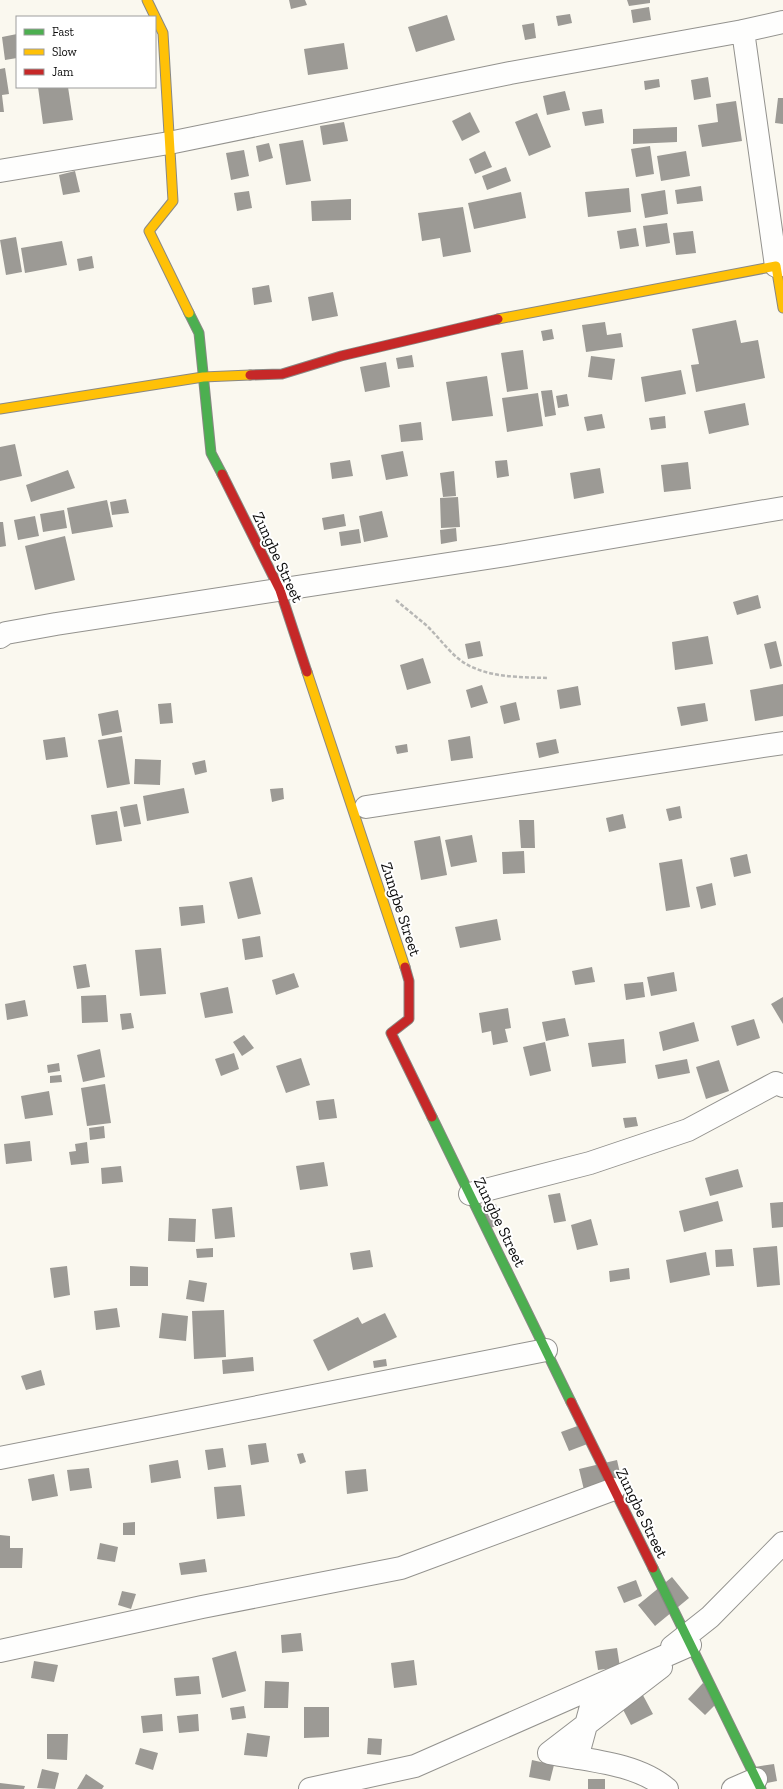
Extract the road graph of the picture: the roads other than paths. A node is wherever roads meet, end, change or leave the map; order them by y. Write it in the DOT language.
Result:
graph roads {
  1 [pos="147,0"];
  2 [pos="155,16"];
  3 [pos="156,19"];
  4 [pos="783,22"];
  5 [pos="743,31"];
  6 [pos="169,142"];
  7 [pos="0,171"];
  8 [pos="779,265"];
  9 [pos="783,308"];
  10 [pos="202,377"];
  11 [pos="0,410"];
  12 [pos="783,508"];
  13 [pos="280,590"];
  14 [pos="0,637"];
  15 [pos="783,743"];
  16 [pos="366,807"];
  17 [pos="781,1082"];
  18 [pos="470,1194"];
  19 [pos="546,1350"];
  20 [pos="0,1458"];
  21 [pos="614,1489"];
  22 [pos="783,1543"];
  23 [pos="690,1645"];
  24 [pos="0,1651"];
  25 [pos="577,1758"];
  26 [pos="758,1784"];
  27 [pos="310,1789"];
  28 [pos="667,1789"];
  29 [pos="733,1789"];
  1 -- 2 [label="street, Zungbe Street"];
  3 -- 6 [label="street, Zungbe Street"];
  4 -- 5 [label="street"];
  5 -- 6 [label="street"];
  5 -- 8 [label="street"];
  6 -- 7 [label="street"];
  6 -- 10 [label="street, Zungbe Street"];
  8 -- 9 [label="street"];
  8 -- 10 [label="street"];
  10 -- 11 [label="street"];
  10 -- 13 [label="street, Zungbe Street"];
  12 -- 13 [label="street"];
  13 -- 14 [label="street"];
  13 -- 18 [label="street, Zungbe Street"];
  15 -- 16 [label="street"];
  17 -- 18 [label="street"];
  18 -- 19 [label="street, Zungbe Street"];
  19 -- 20 [label="street"];
  19 -- 21 [label="street, Zungbe Street"];
  21 -- 23 [label="street, Zungbe Street"];
  21 -- 24 [label="street"];
  22 -- 25 [label="street"];
  23 -- 25 [label="street"];
  23 -- 26 [label="street, Zungbe Street"];
  23 -- 27 [label="street"];
  25 -- 28 [label="street"];
  26 -- 29 [label="street"];
}
